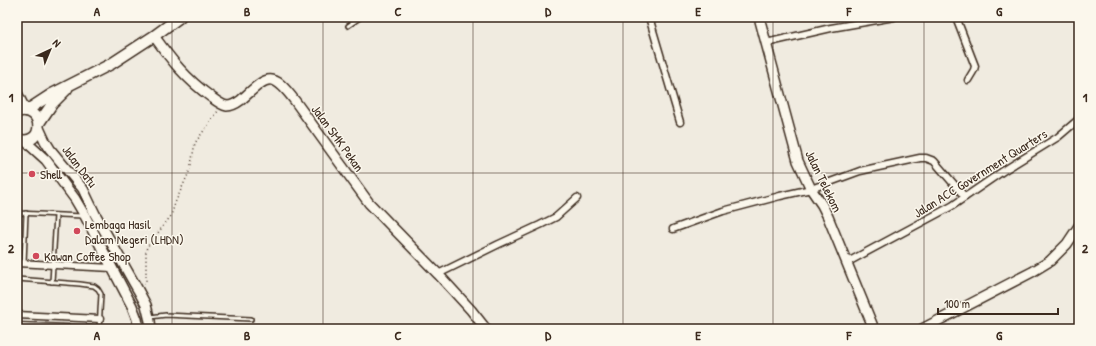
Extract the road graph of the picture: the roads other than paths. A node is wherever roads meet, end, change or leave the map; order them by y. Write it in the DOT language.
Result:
graph roads {
  1 [pos="180,17"];
  2 [pos="361,17"];
  3 [pos="649,17"];
  4 [pos="759,17"];
  5 [pos="894,17"];
  6 [pos="956,17"];
  7 [pos="348,26"];
  8 [pos="154,36"];
  9 [pos="766,43"];
  10 [pos="968,80"];
  11 [pos="73,83"];
  12 [pos="17,93"];
  13 [pos="22,111"];
  14 [pos="1079,119"];
  15 [pos="680,122"];
  16 [pos="39,126"];
  17 [pos="20,142"];
  18 [pos="811,189"];
  19 [pos="965,197"];
  20 [pos="577,198"];
  21 [pos="17,213"];
  22 [pos="26,213"];
  23 [pos="96,214"];
  24 [pos="56,215"];
  25 [pos="85,216"];
  26 [pos="1079,226"];
  27 [pos="103,228"];
  28 [pos="673,229"];
  29 [pos="94,232"];
  30 [pos="846,262"];
  31 [pos="20,263"];
  32 [pos="53,265"];
  33 [pos="112,268"];
  34 [pos="438,274"];
  35 [pos="17,279"];
  36 [pos="52,282"];
  37 [pos="17,315"];
  38 [pos="150,317"];
  39 [pos="100,319"];
  40 [pos="251,319"];
  41 [pos="17,326"];
  42 [pos="93,329"];
  43 [pos="99,329"];
  44 [pos="139,329"];
  45 [pos="151,329"];
  46 [pos="486,329"];
  47 [pos="874,329"];
  48 [pos="922,329"];
  1 -- 8 [label="main road"];
  2 -- 7 [label="lane"];
  3 -- 15 [label="street"];
  4 -- 9 [label="street, Jalan Telekom"];
  5 -- 9 [label="street"];
  6 -- 10 [label="street"];
  8 -- 11 [label="main road"];
  8 -- 34 [label="street, Jalan SMK Pekan"];
  9 -- 18 [label="street, Jalan Telekom"];
  11 -- 13 [label="main road"];
  11 -- 16 [label="main road"];
  12 -- 13 [label="street"];
  13 -- 16 [label="main road"];
  14 -- 19 [label="street, Jalan ACC Government Quarters"];
  16 -- 17 [label="main road"];
  16 -- 23 [label="street, Jalan Datu"];
  17 -- 25 [label="street, Jalan Datu"];
  18 -- 19 [label="street"];
  18 -- 28 [label="street"];
  18 -- 30 [label="street, Jalan Telekom"];
  19 -- 30 [label="street, Jalan ACC Government Quarters"];
  20 -- 34 [label="street"];
  21 -- 22 [label="lane"];
  22 -- 24 [label="lane"];
  22 -- 31 [label="lane"];
  23 -- 25 [label="lane"];
  23 -- 27 [label="street, Jalan Datu"];
  24 -- 25 [label="lane"];
  24 -- 32 [label="lane"];
  25 -- 29 [label="street, Jalan Datu"];
  26 -- 48 [label="street"];
  27 -- 29 [label="street"];
  27 -- 38 [label="street, Jalan Datu"];
  29 -- 33 [label="street, Jalan Datu"];
  30 -- 47 [label="street, Jalan Telekom"];
  31 -- 32 [label="street"];
  32 -- 33 [label="street"];
  32 -- 36 [label="lane"];
  33 -- 44 [label="street, Jalan Datu"];
  34 -- 46 [label="street, Jalan SMK Pekan"];
  35 -- 36 [label="lane"];
  36 -- 39 [label="lane"];
  37 -- 39 [label="street"];
  38 -- 40 [label="lane"];
  38 -- 45 [label="street, Jalan Datu"];
  39 -- 43 [label="lane"];
  41 -- 42 [label="street"];
}
